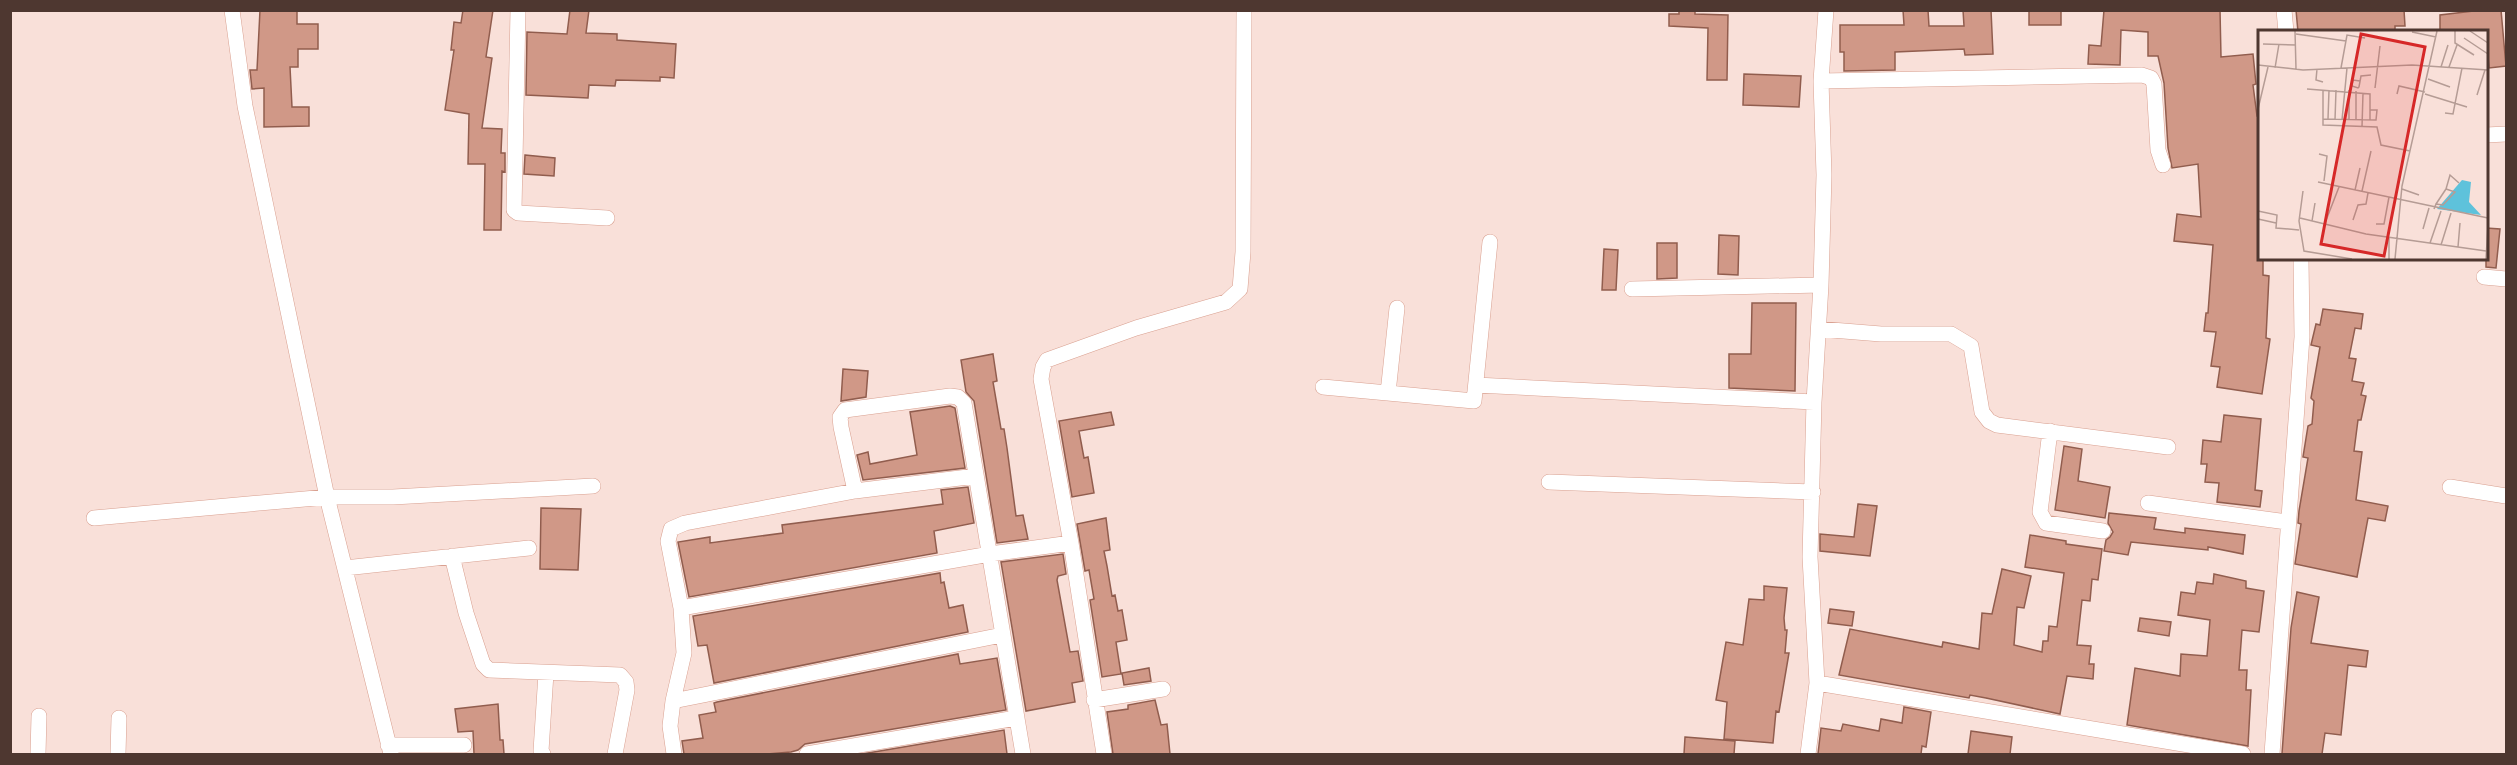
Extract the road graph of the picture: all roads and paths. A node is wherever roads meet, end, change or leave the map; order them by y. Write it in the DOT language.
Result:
graph roads {
  1 [pos="232,10"];
  2 [pos="518,10"];
  3 [pos="1244,10"];
  4 [pos="1826,10"];
  5 [pos="2284,10"];
  6 [pos="2286,30"];
  7 [pos="1821,81"];
  8 [pos="2506,134"];
  9 [pos="2487,135"];
  10 [pos="2163,165"];
  11 [pos="607,218"];
  12 [pos="1490,242"];
  13 [pos="2301,260"];
  14 [pos="2484,277"];
  15 [pos="2506,279"];
  16 [pos="1821,285"];
  17 [pos="1632,289"];
  18 [pos="1397,308"];
  19 [pos="1819,329"];
  20 [pos="1476,385"];
  21 [pos="1323,387"];
  22 [pos="1388,393"];
  23 [pos="1814,402"];
  24 [pos="2050,431"];
  25 [pos="2168,447"];
  26 [pos="976,476"];
  27 [pos="1549,482"];
  28 [pos="593,486"];
  29 [pos="2450,487"];
  30 [pos="855,492"];
  31 [pos="1813,492"];
  32 [pos="2506,496"];
  33 [pos="327,497"];
  34 [pos="2148,503"];
  35 [pos="94,518"];
  36 [pos="2287,522"];
  37 [pos="2103,531"];
  38 [pos="1071,543"];
  39 [pos="529,548"];
  40 [pos="990,554"];
  41 [pos="452,555"];
  42 [pos="345,568"];
  43 [pos="681,608"];
  44 [pos="1002,635"];
  45 [pos="546,673"];
  46 [pos="1817,683"];
  47 [pos="1163,689"];
  48 [pos="1094,700"];
  49 [pos="673,701"];
  50 [pos="39,716"];
  51 [pos="119,718"];
  52 [pos="1016,718"];
  53 [pos="464,745"];
  54 [pos="389,750"];
  55 [pos="38,754"];
  56 [pos="118,754"];
  57 [pos="543,754"];
  58 [pos="615,754"];
  59 [pos="674,754"];
  60 [pos="807,754"];
  61 [pos="1023,754"];
  62 [pos="1104,754"];
  63 [pos="1808,754"];
  64 [pos="2243,754"];
  65 [pos="2272,754"];
  1 -- 33 [label="street"];
  2 -- 11 [label="street"];
  3 -- 38 [label="street"];
  4 -- 7 [label="street"];
  5 -- 6 [label="street"];
  7 -- 10 [label="street"];
  7 -- 16 [label="street"];
  8 -- 9 [label="street"];
  12 -- 20 [label="street"];
  13 -- 36 [label="street"];
  14 -- 15 [label="street"];
  16 -- 17 [label="street"];
  16 -- 19 [label="street"];
  18 -- 22 [label="street"];
  19 -- 23 [label="street"];
  19 -- 24 [label="street"];
  20 -- 22 [label="street"];
  20 -- 23 [label="street"];
  21 -- 22 [label="street"];
  23 -- 31 [label="street"];
  24 -- 25 [label="street"];
  24 -- 37 [label="street"];
  26 -- 30 [label="street"];
  26 -- 30 [label="street"];
  26 -- 40 [label="street"];
  27 -- 31 [label="street"];
  28 -- 33 [label="street"];
  29 -- 32 [label="street"];
  30 -- 43 [label="street"];
  31 -- 46 [label="street"];
  33 -- 35 [label="street"];
  33 -- 42 [label="street"];
  34 -- 36 [label="street"];
  36 -- 65 [label="street"];
  38 -- 40 [label="street"];
  38 -- 48 [label="street"];
  39 -- 41 [label="street"];
  40 -- 43 [label="street"];
  40 -- 44 [label="street"];
  41 -- 42 [label="street"];
  41 -- 45 [label="street"];
  42 -- 54 [label="street"];
  43 -- 49 [label="street"];
  44 -- 49 [label="street"];
  44 -- 52 [label="street"];
  45 -- 57 [label="street"];
  45 -- 58 [label="street"];
  46 -- 63 [label="street"];
  46 -- 64 [label="street"];
  47 -- 48 [label="street"];
  48 -- 62 [label="street"];
  49 -- 59 [label="street"];
  50 -- 55 [label="street"];
  51 -- 56 [label="street"];
  52 -- 60 [label="street"];
  52 -- 61 [label="street"];
  53 -- 54 [label="street"];
}
